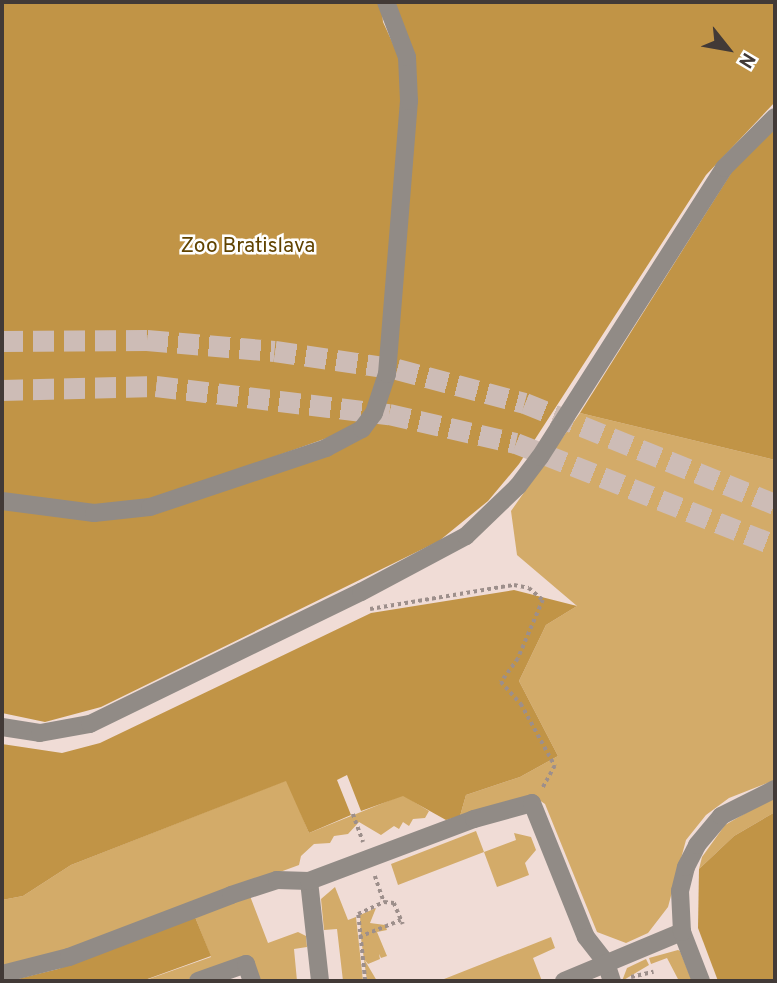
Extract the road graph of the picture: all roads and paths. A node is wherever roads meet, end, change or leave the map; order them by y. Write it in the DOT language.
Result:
graph roads {
  1 [pos="386,2"];
  2 [pos="775,117"];
  3 [pos="2,501"];
  4 [pos="369,609"];
  5 [pos="2,727"];
  6 [pos="775,789"];
  7 [pos="536,798"];
  8 [pos="353,814"];
  9 [pos="368,858"];
  10 [pos="309,881"];
  11 [pos="384,902"];
  12 [pos="682,932"];
  13 [pos="359,937"];
  14 [pos="606,963"];
  15 [pos="653,972"];
  16 [pos="2,974"];
  17 [pos="198,981"];
  18 [pos="252,981"];
  19 [pos="320,981"];
  20 [pos="365,981"];
  21 [pos="564,981"];
  22 [pos="612,981"];
  23 [pos="630,981"];
  24 [pos="701,981"];
  1 -- 3 [label="street"];
  2 -- 5 [label="street"];
  4 -- 7 [label="path"];
  6 -- 12 [label="street"];
  7 -- 9 [label="street"];
  7 -- 14 [label="street"];
  8 -- 9 [label="path"];
  9 -- 10 [label="street"];
  9 -- 11 [label="path"];
  10 -- 16 [label="street"];
  10 -- 19 [label="street"];
  11 -- 13 [label="path"];
  11 -- 13 [label="path"];
  12 -- 14 [label="street"];
  12 -- 24 [label="street"];
  13 -- 20 [label="path"];
  14 -- 21 [label="street"];
  14 -- 22 [label="street"];
  15 -- 23 [label="path"];
  17 -- 18 [label="street"];
}
